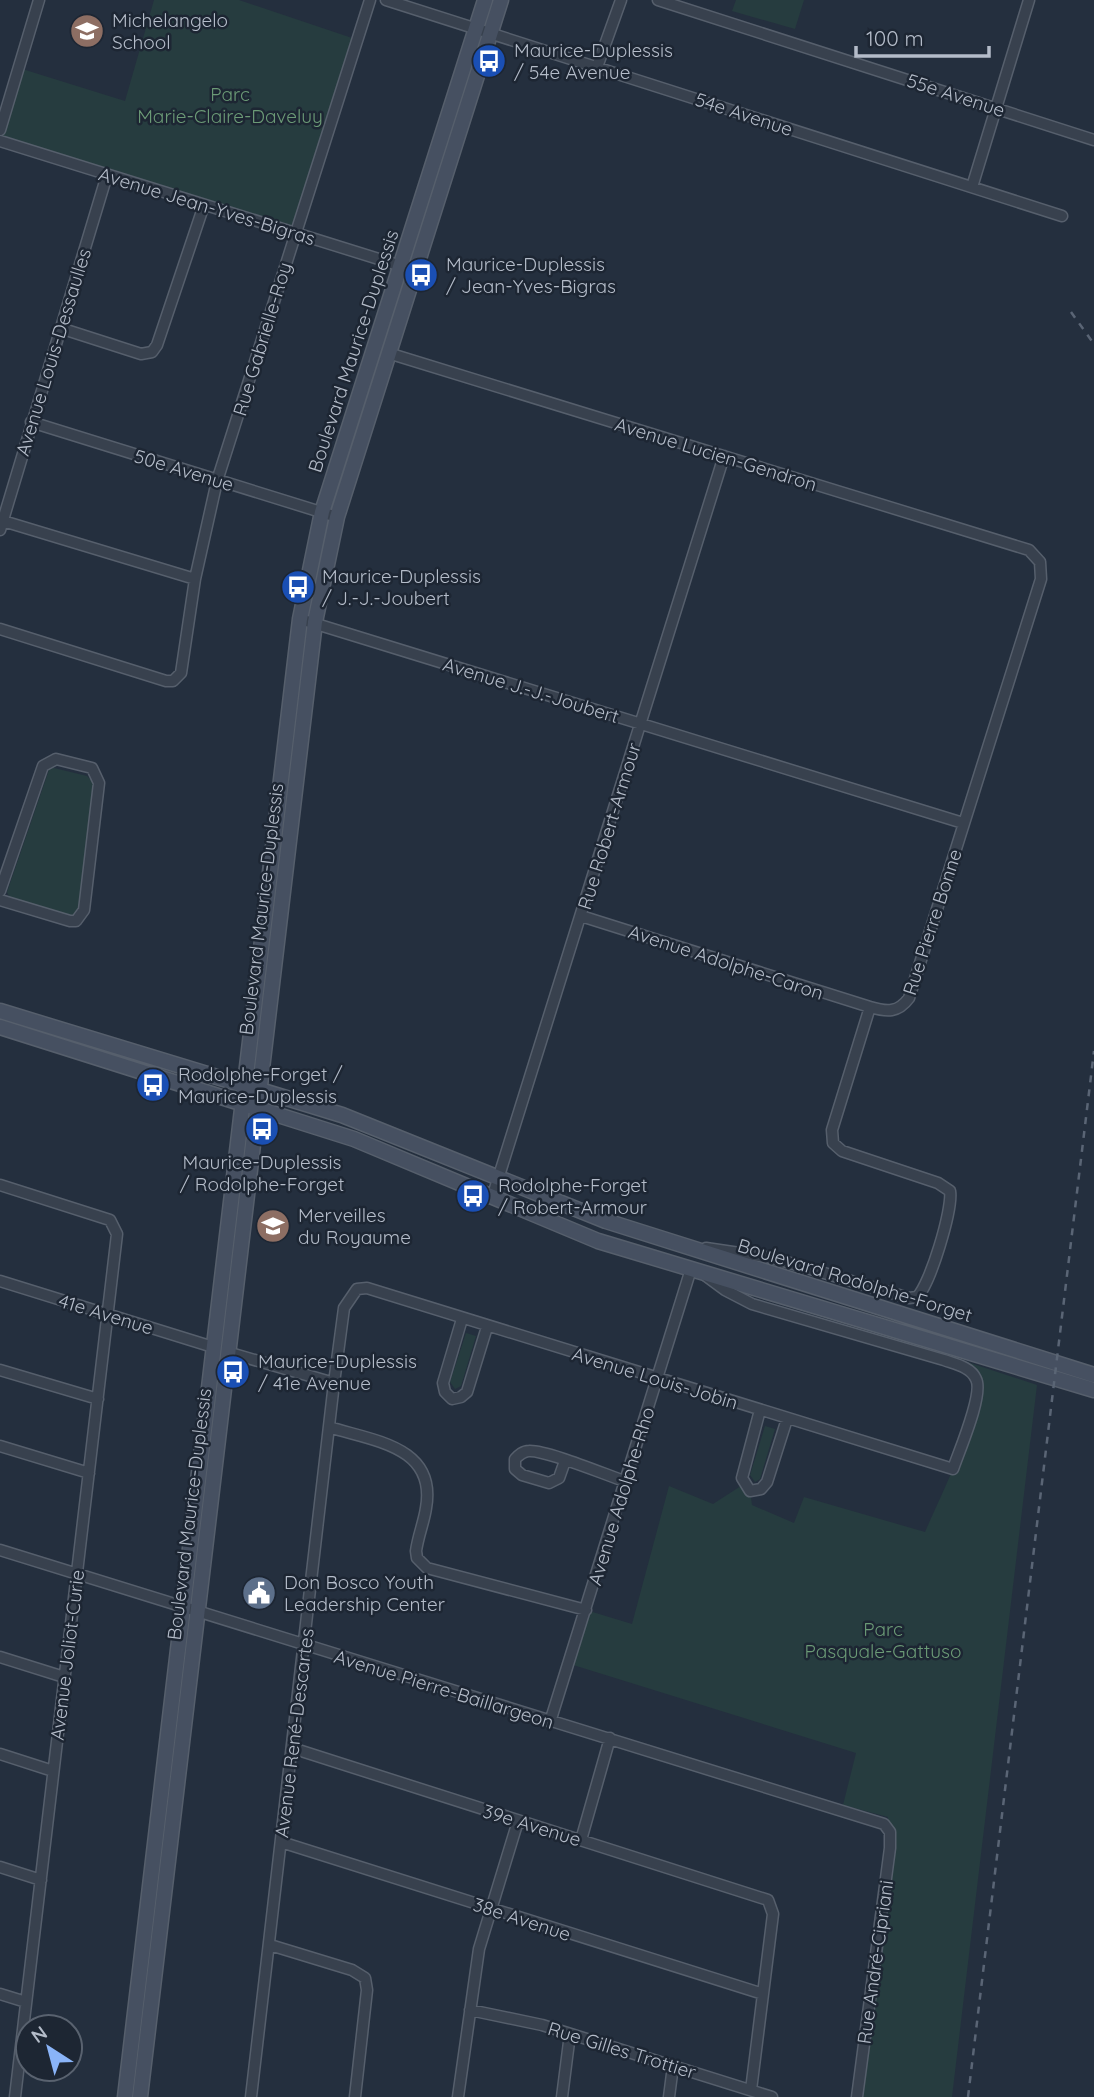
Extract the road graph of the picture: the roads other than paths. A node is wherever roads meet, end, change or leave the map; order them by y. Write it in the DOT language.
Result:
graph roads {
  1 [pos="39,0"];
  2 [pos="370,0"];
  3 [pos="386,0"];
  4 [pos="485,0"];
  5 [pos="501,0"];
  6 [pos="621,0"];
  7 [pos="658,0"];
  8 [pos="1029,0"];
  9 [pos="483,31"];
  10 [pos="597,67"];
  11 [pos="0,88"];
  12 [pos="12,92"];
  13 [pos="996,108"];
  14 [pos="0,130"];
  15 [pos="0,141"];
  16 [pos="1094,141"];
  17 [pos="107,174"];
  18 [pos="972,187"];
  19 [pos="204,205"];
  20 [pos="1062,216"];
  21 [pos="295,233"];
  22 [pos="407,268"];
  23 [pos="60,328"];
  24 [pos="387,353"];
  25 [pos="31,422"];
  26 [pos="724,456"];
  27 [pos="218,481"];
  28 [pos="322,512"];
  29 [pos="337,517"];
  30 [pos="1,526"];
  31 [pos="1040,562"];
  32 [pos="195,579"];
  33 [pos="307,621"];
  34 [pos="0,629"];
  35 [pos="641,724"];
  36 [pos="963,823"];
  37 [pos="0,891"];
  38 [pos="0,900"];
  39 [pos="581,916"];
  40 [pos="870,1007"];
  41 [pos="0,1011"];
  42 [pos="0,1027"];
  43 [pos="243,1085"];
  44 [pos="258,1091"];
  45 [pos="242,1102"];
  46 [pos="257,1108"];
  47 [pos="499,1178"];
  48 [pos="0,1185"];
  49 [pos="493,1195"];
  50 [pos="606,1221"];
  51 [pos="598,1241"];
  52 [pos="676,1244"];
  53 [pos="695,1271"];
  54 [pos="0,1282"];
  55 [pos="357,1289"];
  56 [pos="108,1315"];
  57 [pos="462,1319"];
  58 [pos="487,1327"];
  59 [pos="220,1349"];
  60 [pos="0,1370"];
  61 [pos="1094,1375"];
  62 [pos="657,1378"];
  63 [pos="334,1383"];
  64 [pos="1094,1390"];
  65 [pos="98,1399"];
  66 [pos="760,1410"];
  67 [pos="787,1419"];
  68 [pos="329,1427"];
  69 [pos="0,1446"];
  70 [pos="565,1461"];
  71 [pos="953,1469"];
  72 [pos="89,1473"];
  73 [pos="627,1482"];
  74 [pos="0,1550"];
  75 [pos="77,1574"];
  76 [pos="190,1609"];
  77 [pos="586,1610"];
  78 [pos="304,1646"];
  79 [pos="0,1657"];
  80 [pos="64,1677"];
  81 [pos="550,1722"];
  82 [pos="610,1738"];
  83 [pos="292,1748"];
  84 [pos="0,1754"];
  85 [pos="53,1771"];
  86 [pos="517,1821"];
  87 [pos="888,1828"];
  88 [pos="581,1840"];
  89 [pos="281,1842"];
  90 [pos="0,1867"];
  91 [pos="41,1880"];
  92 [pos="492,1909"];
  93 [pos="270,1945"];
  94 [pos="0,1994"];
  95 [pos="762,1994"];
  96 [pos="26,2002"];
  97 [pos="470,2010"];
  98 [pos="570,2034"];
  99 [pos="673,2066"];
  100 [pos="751,2091"];
  101 [pos="15,2097"];
  102 [pos="125,2097"];
  103 [pos="140,2097"];
  104 [pos="251,2097"];
  105 [pos="355,2097"];
  106 [pos="458,2097"];
  107 [pos="562,2097"];
  108 [pos="669,2097"];
  109 [pos="772,2097"];
  110 [pos="857,2097"];
  1 -- 12 [label="street"];
  2 -- 21 [label="street, Rue Gabrielle-Roy"];
  3 -- 9 [label="street, 54e Avenue"];
  4 -- 9 [label="street, Boulevard Maurice-Duplessis"];
  5 -- 9 [label="street, Boulevard Maurice-Duplessis"];
  6 -- 10 [label="street"];
  7 -- 13 [label="street, 55e Avenue"];
  8 -- 13 [label="street"];
  9 -- 10 [label="street, 54e Avenue"];
  9 -- 22 [label="street, Boulevard Maurice-Duplessis"];
  10 -- 18 [label="street, 54e Avenue"];
  11 -- 12 [label="street"];
  12 -- 14 [label="street"];
  13 -- 16 [label="street, 55e Avenue"];
  13 -- 18 [label="street"];
  15 -- 17 [label="street, Avenue Jean-Yves-Bigras"];
  17 -- 19 [label="street, Avenue Jean-Yves-Bigras"];
  17 -- 23 [label="street, Avenue Louis-Dessaulles"];
  18 -- 20 [label="street, 54e Avenue"];
  19 -- 21 [label="street, Avenue Jean-Yves-Bigras"];
  19 -- 23 [label="street"];
  21 -- 22 [label="street, Avenue Jean-Yves-Bigras"];
  21 -- 27 [label="street, Rue Gabrielle-Roy"];
  22 -- 24 [label="street, Boulevard Maurice-Duplessis"];
  22 -- 28 [label="street, Boulevard Maurice-Duplessis"];
  23 -- 25 [label="street, Avenue Louis-Dessaulles"];
  24 -- 26 [label="street, Avenue Lucien-Gendron"];
  24 -- 29 [label="street, Boulevard Maurice-Duplessis"];
  25 -- 27 [label="street, 50e Avenue"];
  25 -- 30 [label="street, Avenue Louis-Dessaulles"];
  26 -- 31 [label="street, Avenue Lucien-Gendron"];
  26 -- 35 [label="street, Rue Robert-Armour"];
  27 -- 28 [label="street, 50e Avenue"];
  27 -- 32 [label="street, Rue Gabrielle-Roy"];
  28 -- 29 [label="street, 50e Avenue"];
  28 -- 33 [label="street, Boulevard Maurice-Duplessis"];
  29 -- 33 [label="street, Boulevard Maurice-Duplessis"];
  30 -- 32 [label="street"];
  31 -- 36 [label="street, Rue Pierre Bonne"];
  32 -- 34 [label="street, Rue Gabrielle-Roy"];
  33 -- 35 [label="street, Avenue J.-J.-Joubert"];
  33 -- 43 [label="street, Boulevard Maurice-Duplessis"];
  33 -- 44 [label="street, Boulevard Maurice-Duplessis"];
  35 -- 36 [label="street, Avenue J.-J.-Joubert"];
  35 -- 39 [label="street, Rue Robert-Armour"];
  36 -- 40 [label="street, Rue Pierre Bonne"];
  37 -- 38 [label="street"];
  39 -- 40 [label="street, Avenue Adolphe-Caron"];
  39 -- 47 [label="street, Rue Robert-Armour"];
  40 -- 52 [label="street"];
  41 -- 43 [label="street, Boulevard Rodolphe-Forget"];
  42 -- 45 [label="street, Boulevard Rodolphe-Forget"];
  43 -- 44 [label="street, Boulevard Rodolphe-Forget"];
  43 -- 45 [label="street, Boulevard Maurice-Duplessis"];
  44 -- 46 [label="street, Boulevard Maurice-Duplessis"];
  44 -- 47 [label="street, Boulevard Rodolphe-Forget"];
  45 -- 46 [label="street, Boulevard Rodolphe-Forget"];
  45 -- 59 [label="street, Boulevard Maurice-Duplessis"];
  46 -- 49 [label="street, Boulevard Rodolphe-Forget"];
  46 -- 59 [label="street, Boulevard Maurice-Duplessis"];
  47 -- 49 [label="street, Rue Robert-Armour"];
  47 -- 50 [label="street, Boulevard Rodolphe-Forget"];
  48 -- 56 [label="street, Avenue Joliot-Curie"];
  49 -- 51 [label="street, Boulevard Rodolphe-Forget"];
  50 -- 51 [label="street"];
  50 -- 52 [label="street, Boulevard Rodolphe-Forget"];
  51 -- 53 [label="street, Boulevard Rodolphe-Forget"];
  52 -- 61 [label="street, Boulevard Rodolphe-Forget"];
  53 -- 62 [label="street, Avenue Adolphe-Rho"];
  53 -- 64 [label="street, Boulevard Rodolphe-Forget"];
  53 -- 71 [label="street, Boulevard Rodolphe-Forget"];
  54 -- 56 [label="street, 41e Avenue"];
  55 -- 57 [label="street, Avenue Louis-Jobin"];
  55 -- 63 [label="street, Avenue René-Descartes"];
  56 -- 59 [label="street, 41e Avenue"];
  56 -- 65 [label="street, Avenue Joliot-Curie"];
  57 -- 58 [label="street, Avenue Louis-Jobin"];
  57 -- 58 [label="street"];
  58 -- 62 [label="street, Avenue Louis-Jobin"];
  59 -- 63 [label="street, 41e Avenue"];
  59 -- 76 [label="street, Boulevard Maurice-Duplessis"];
  60 -- 65 [label="street"];
  62 -- 66 [label="street, Avenue Louis-Jobin"];
  62 -- 73 [label="street, Avenue Adolphe-Rho"];
  63 -- 68 [label="street, Avenue René-Descartes"];
  65 -- 72 [label="street, Avenue Joliot-Curie"];
  66 -- 67 [label="street, Avenue Louis-Jobin"];
  66 -- 67 [label="street"];
  67 -- 71 [label="street, Avenue Louis-Jobin"];
  68 -- 77 [label="street"];
  68 -- 78 [label="street, Avenue René-Descartes"];
  69 -- 72 [label="street"];
  70 -- 73 [label="street"];
  72 -- 75 [label="street, Avenue Joliot-Curie"];
  73 -- 77 [label="street, Avenue Adolphe-Rho"];
  74 -- 75 [label="street, Avenue Pierre-Baillargeon"];
  75 -- 76 [label="street, Avenue Pierre-Baillargeon"];
  75 -- 80 [label="street, Avenue Joliot-Curie"];
  76 -- 78 [label="street, Avenue Pierre-Baillargeon"];
  76 -- 102 [label="street, Boulevard Maurice-Duplessis"];
  76 -- 103 [label="street, Boulevard Maurice-Duplessis"];
  77 -- 81 [label="street, Avenue Adolphe-Rho"];
  78 -- 81 [label="street, Avenue Pierre-Baillargeon"];
  78 -- 83 [label="street, Avenue René-Descartes"];
  79 -- 80 [label="street"];
  80 -- 85 [label="street, Avenue Joliot-Curie"];
  81 -- 82 [label="street, Avenue Pierre-Baillargeon"];
  82 -- 87 [label="street, Avenue Pierre-Baillargeon"];
  82 -- 88 [label="street"];
  83 -- 86 [label="street, 39e Avenue"];
  83 -- 89 [label="street, Avenue René-Descartes"];
  84 -- 85 [label="street"];
  85 -- 91 [label="street, Avenue Joliot-Curie"];
  86 -- 88 [label="street, 39e Avenue"];
  86 -- 92 [label="street"];
  87 -- 110 [label="street, Rue André-Cipriani"];
  88 -- 95 [label="street, 39e Avenue"];
  89 -- 92 [label="street, 38e Avenue"];
  89 -- 93 [label="street, Avenue René-Descartes"];
  90 -- 91 [label="street"];
  91 -- 96 [label="street, Avenue Joliot-Curie"];
  92 -- 95 [label="street, 38e Avenue"];
  92 -- 97 [label="street"];
  93 -- 104 [label="street, Avenue René-Descartes"];
  93 -- 105 [label="street"];
  94 -- 96 [label="street"];
  95 -- 100 [label="street"];
  96 -- 101 [label="street, Avenue Joliot-Curie"];
  97 -- 98 [label="street, Rue Gilles Trottier"];
  97 -- 106 [label="street"];
  98 -- 99 [label="street, Rue Gilles Trottier"];
  98 -- 107 [label="street"];
  99 -- 100 [label="street, Rue Gilles Trottier"];
  99 -- 108 [label="street"];
  100 -- 109 [label="street, Rue Gilles Trottier"];
}
